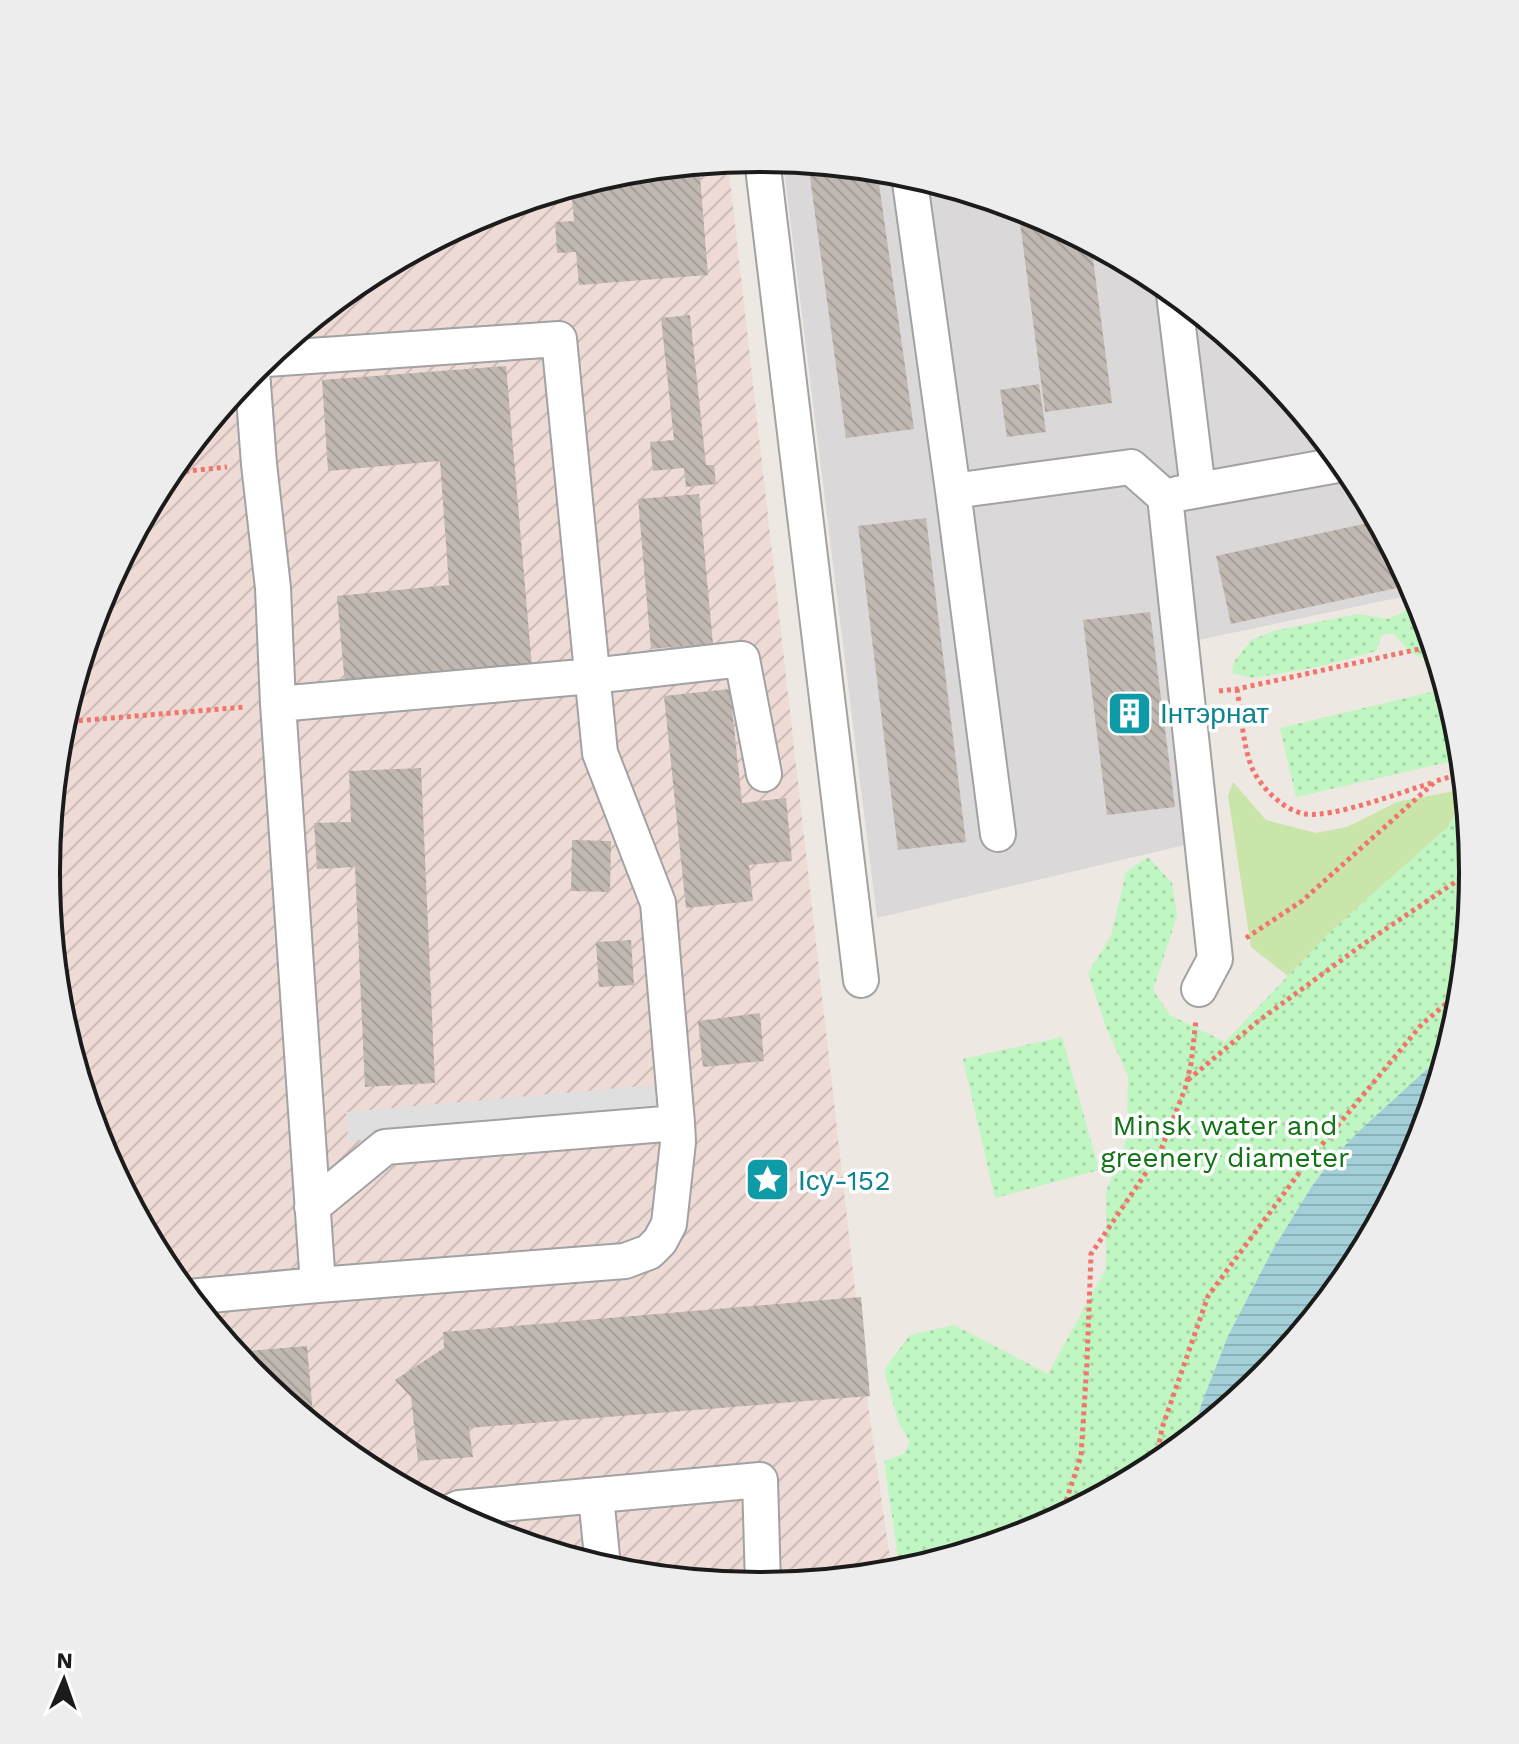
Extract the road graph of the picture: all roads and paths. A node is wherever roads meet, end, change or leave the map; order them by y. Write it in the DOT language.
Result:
graph roads {
  1 [pos="764,172"];
  2 [pos="911,189"];
  3 [pos="1176,310"];
  4 [pos="286,358"];
  5 [pos="253,390"];
  6 [pos="259,464"];
  7 [pos="1329,467"];
  8 [pos="187,471"];
  9 [pos="1198,490"];
  10 [pos="953,491"];
  11 [pos="1165,497"];
  12 [pos="1422,648"];
  13 [pos="592,676"];
  14 [pos="1237,689"];
  15 [pos="1187,695"];
  16 [pos="278,704"];
  17 [pos="77,721"];
  18 [pos="764,774"];
  19 [pos="1452,776"];
  20 [pos="1436,781"];
  21 [pos="998,834"];
  22 [pos="1459,880"];
  23 [pos="1215,959"];
  24 [pos="861,980"];
  25 [pos="1199,989"];
  26 [pos="1447,1003"];
  27 [pos="1187,1080"];
  28 [pos="677,1123"];
  29 [pos="312,1207"];
  30 [pos="318,1285"];
  31 [pos="203,1296"];
  32 [pos="1159,1446"];
  33 [pos="596,1496"];
  34 [pos="1066,1500"];
  35 [pos="468,1507"];
  36 [pos="602,1553"];
  37 [pos="763,1572"];
  1 -- 24 [label="lane"];
  2 -- 10 [label="lane"];
  3 -- 9 [label="lane"];
  4 -- 13 [label="lane"];
  5 -- 6 [label="lane"];
  6 -- 8 [label="path"];
  6 -- 16 [label="lane"];
  7 -- 9 [label="lane"];
  9 -- 11 [label="lane"];
  10 -- 11 [label="lane"];
  10 -- 21 [label="lane"];
  11 -- 15 [label="lane"];
  12 -- 14 [label="path"];
  13 -- 16 [label="lane"];
  13 -- 18 [label="lane"];
  13 -- 28 [label="lane"];
  14 -- 15 [label="path"];
  14 -- 20 [label="path"];
  15 -- 23 [label="lane"];
  16 -- 17 [label="path"];
  16 -- 29 [label="lane"];
  19 -- 20 [label="path"];
  20 -- 23 [label="path"];
  22 -- 27 [label="path"];
  23 -- 25 [label="lane"];
  25 -- 27 [label="path"];
  26 -- 32 [label="path"];
  27 -- 34 [label="path"];
  28 -- 29 [label="lane"];
  28 -- 30 [label="lane"];
  29 -- 30 [label="lane"];
  30 -- 31 [label="lane"];
  33 -- 35 [label="lane"];
  33 -- 36 [label="lane"];
  33 -- 37 [label="lane"];
}
